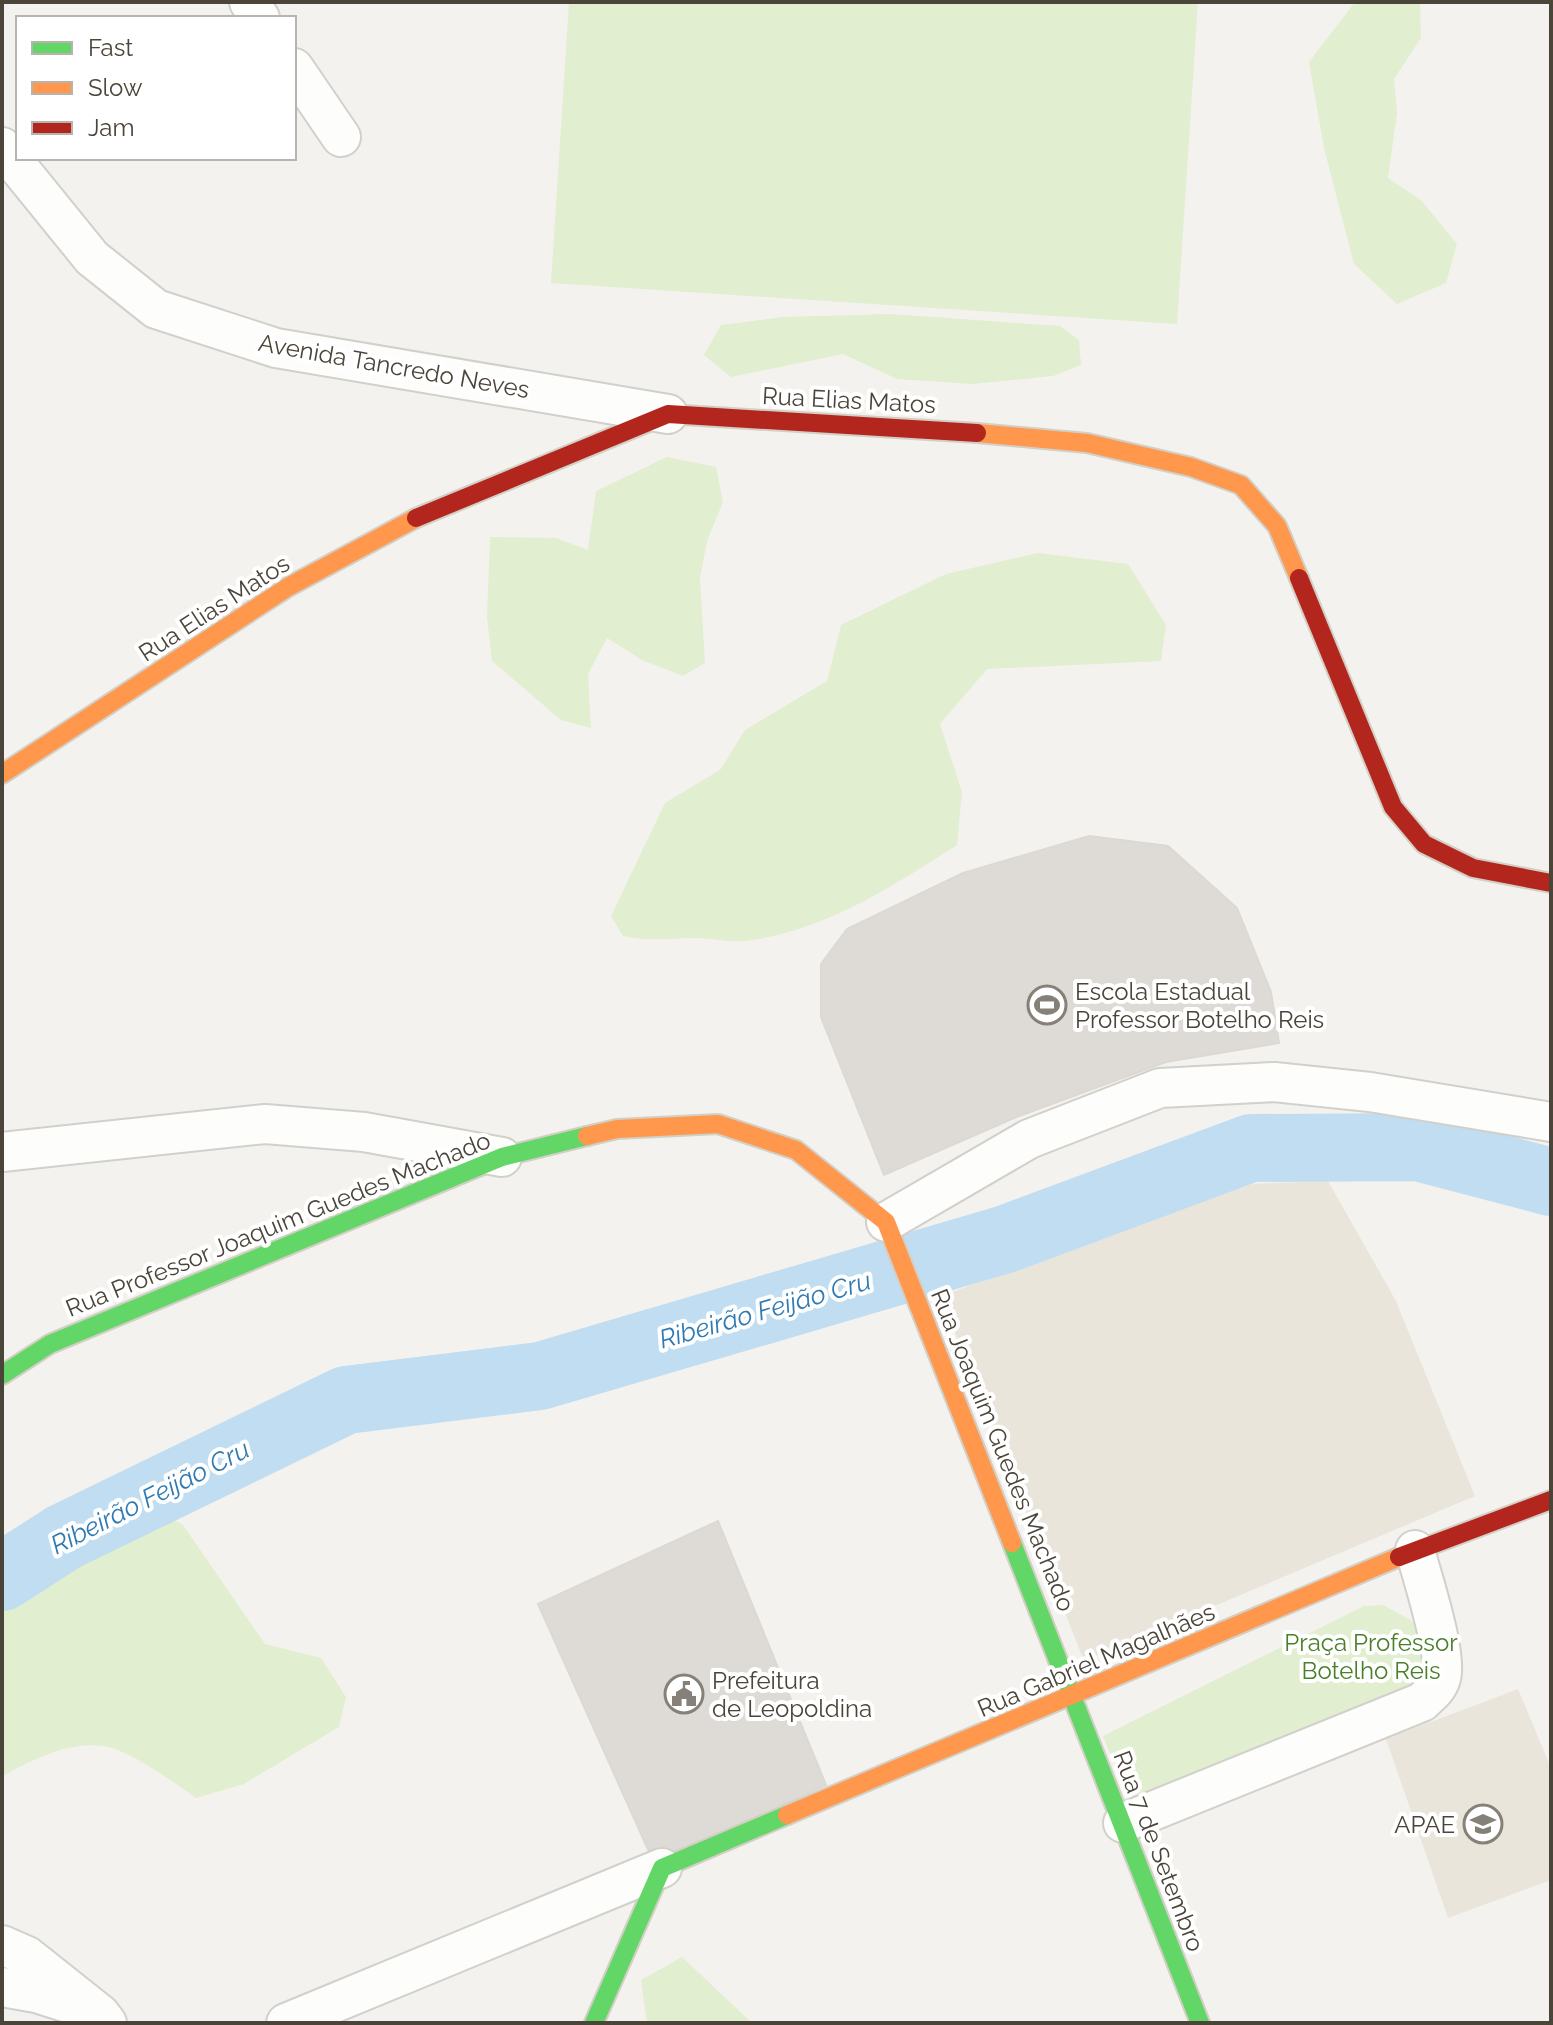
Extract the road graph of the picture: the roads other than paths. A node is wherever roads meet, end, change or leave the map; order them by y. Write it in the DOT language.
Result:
graph roads {
  1 [pos="296,71"];
  2 [pos="341,137"];
  3 [pos="2,147"];
  4 [pos="668,414"];
  5 [pos="2,774"];
  6 [pos="1551,883"];
  7 [pos="1551,1122"];
  8 [pos="2,1152"];
  9 [pos="502,1157"];
  10 [pos="892,1236"];
  11 [pos="2,1375"];
  12 [pos="1551,1500"];
  13 [pos="1415,1550"];
  14 [pos="1074,1696"];
  15 [pos="1123,1823"];
  16 [pos="662,1868"];
  17 [pos="2,1945"];
  18 [pos="2,1987"];
  19 [pos="104,2018"];
  20 [pos="286,2023"];
  21 [pos="594,2023"];
  22 [pos="1200,2023"];
  1 -- 2 [label="street"];
  3 -- 4 [label="street, Avenida Tancredo Neves"];
  4 -- 5 [label="street, Rua Elias Matos"];
  4 -- 6 [label="street, Rua Elias Matos"];
  7 -- 10 [label="street"];
  8 -- 9 [label="street"];
  9 -- 10 [label="street, Rua Professor Joaquim Guedes Machado"];
  9 -- 11 [label="street, Rua Professor Joaquim Guedes Machado"];
  10 -- 14 [label="street, Rua Joaquim Guedes Machado"];
  12 -- 13 [label="street, Rua Gabriel Magalhães"];
  13 -- 14 [label="street, Rua Gabriel Magalhães"];
  13 -- 15 [label="street"];
  14 -- 15 [label="street, Rua 7 de Setembro"];
  14 -- 16 [label="street, Rua Gabriel Magalhães"];
  15 -- 22 [label="street, Rua 7 de Setembro"];
  16 -- 20 [label="street"];
  16 -- 21 [label="street"];
  17 -- 19 [label="street"];
  18 -- 19 [label="street"];
}
